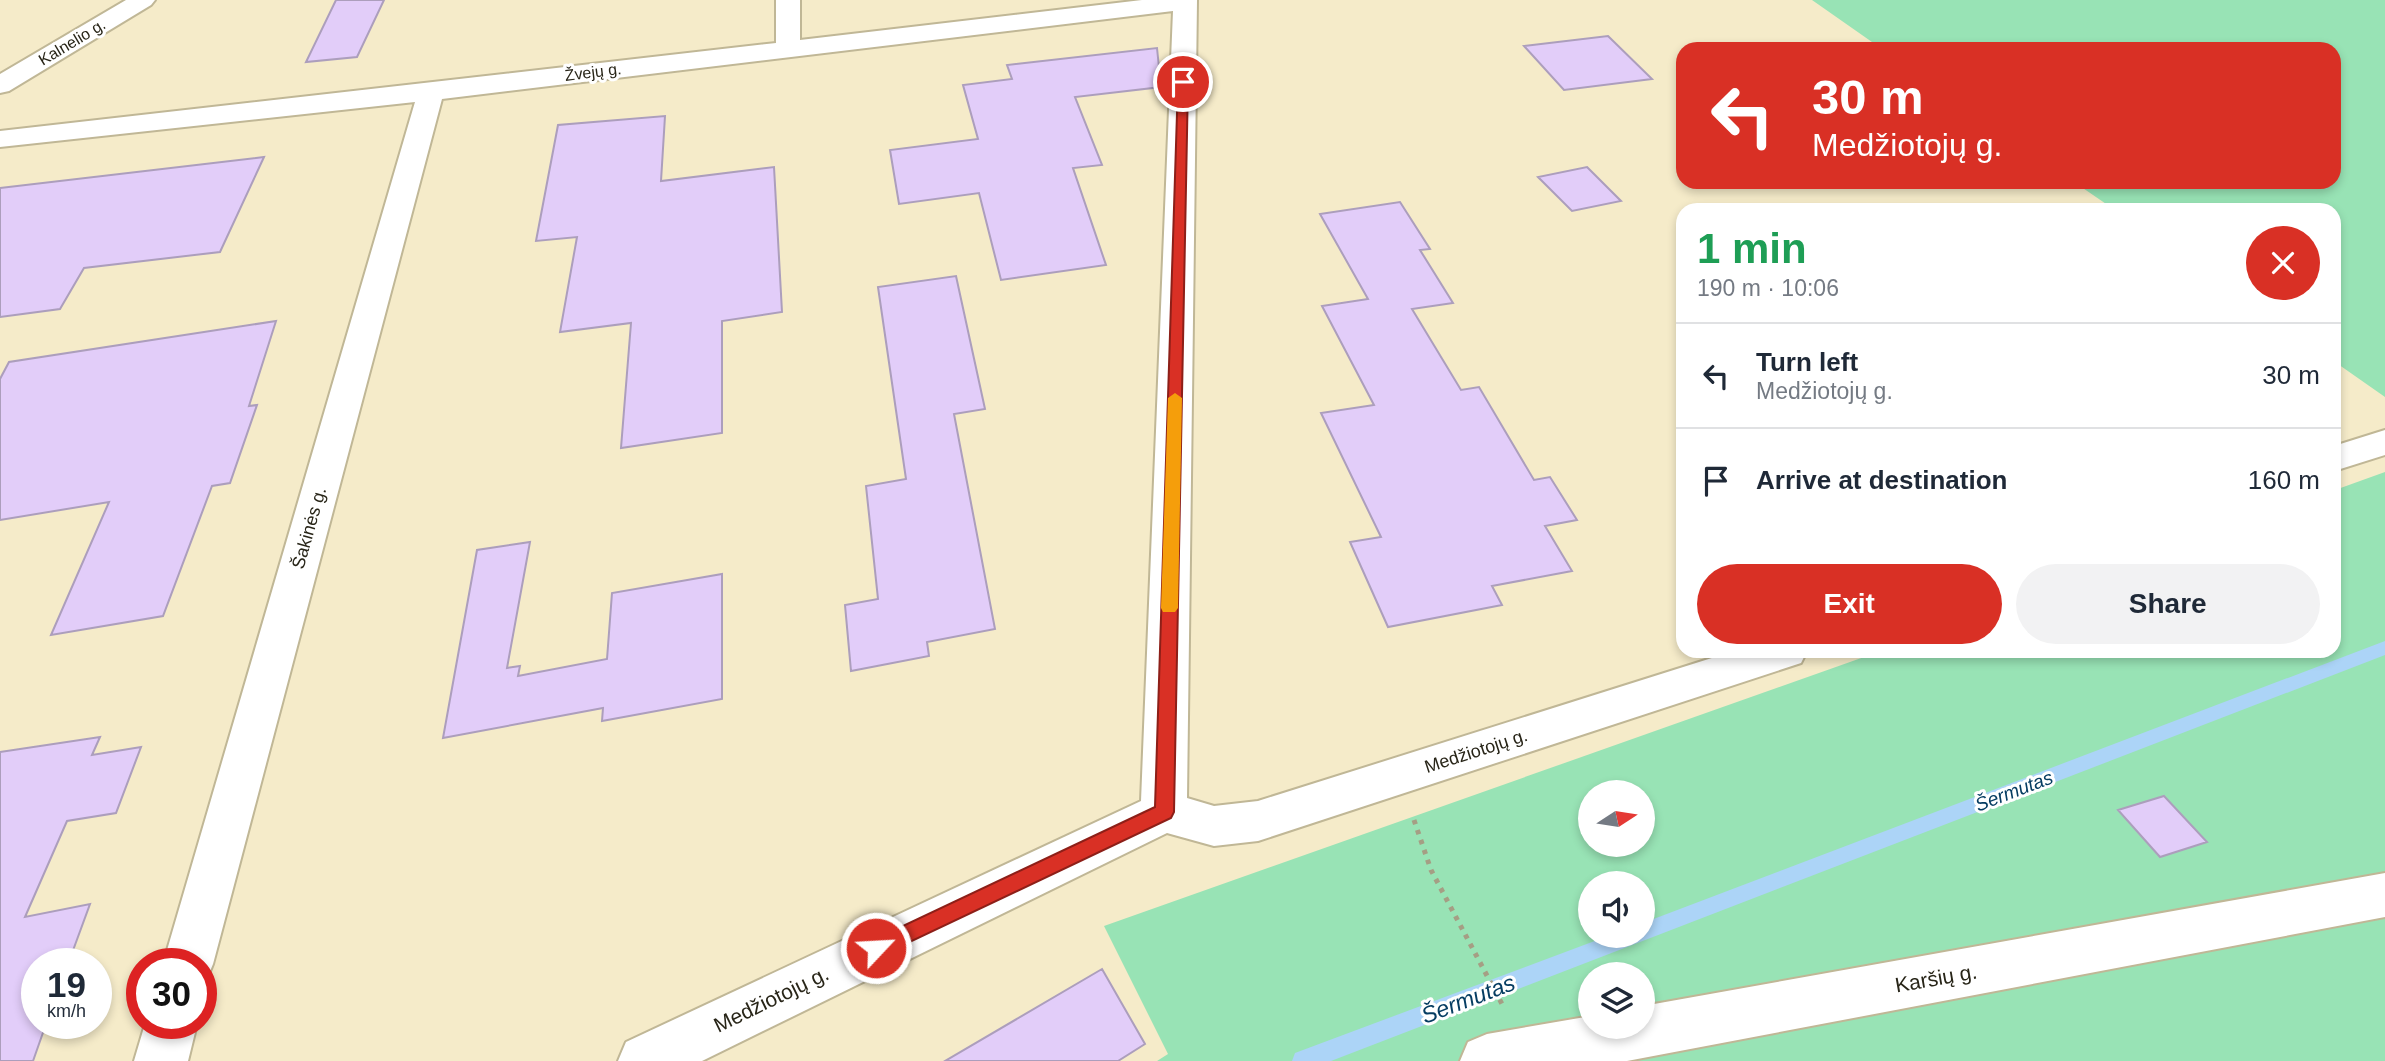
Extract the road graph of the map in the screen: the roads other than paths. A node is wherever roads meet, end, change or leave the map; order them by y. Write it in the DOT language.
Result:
graph roads {
  1 [pos="143,0"];
  2 [pos="788,0"];
  3 [pos="1185,1"];
  4 [pos="788,48"];
  5 [pos="0,85"];
  6 [pos="430,92"];
  7 [pos="0,139"];
  8 [pos="2385,442"];
  9 [pos="2341,457"];
  10 [pos="1764,658"];
  11 [pos="1164,812"];
  12 [pos="2385,895"];
  13 [pos="192,948"];
  14 [pos="167,1039"];
  15 [pos="161,1061"];
  16 [pos="645,1061"];
  17 [pos="1487,1061"];
  1 -- 5 [label="street, Kalnelio g."];
  2 -- 4 [label="street"];
  3 -- 4 [label="street, Žvejų g."];
  3 -- 11 [label="street"];
  4 -- 6 [label="street, Žvejų g."];
  6 -- 7 [label="street, Žvejų g."];
  6 -- 13 [label="street, Šakinės g."];
  8 -- 9 [label="street"];
  10 -- 11 [label="street, Medžiotojų g."];
  11 -- 16 [label="street, Medžiotojų g."];
  12 -- 17 [label="street, Karšių g."];
  14 -- 15 [label="street"];
}
